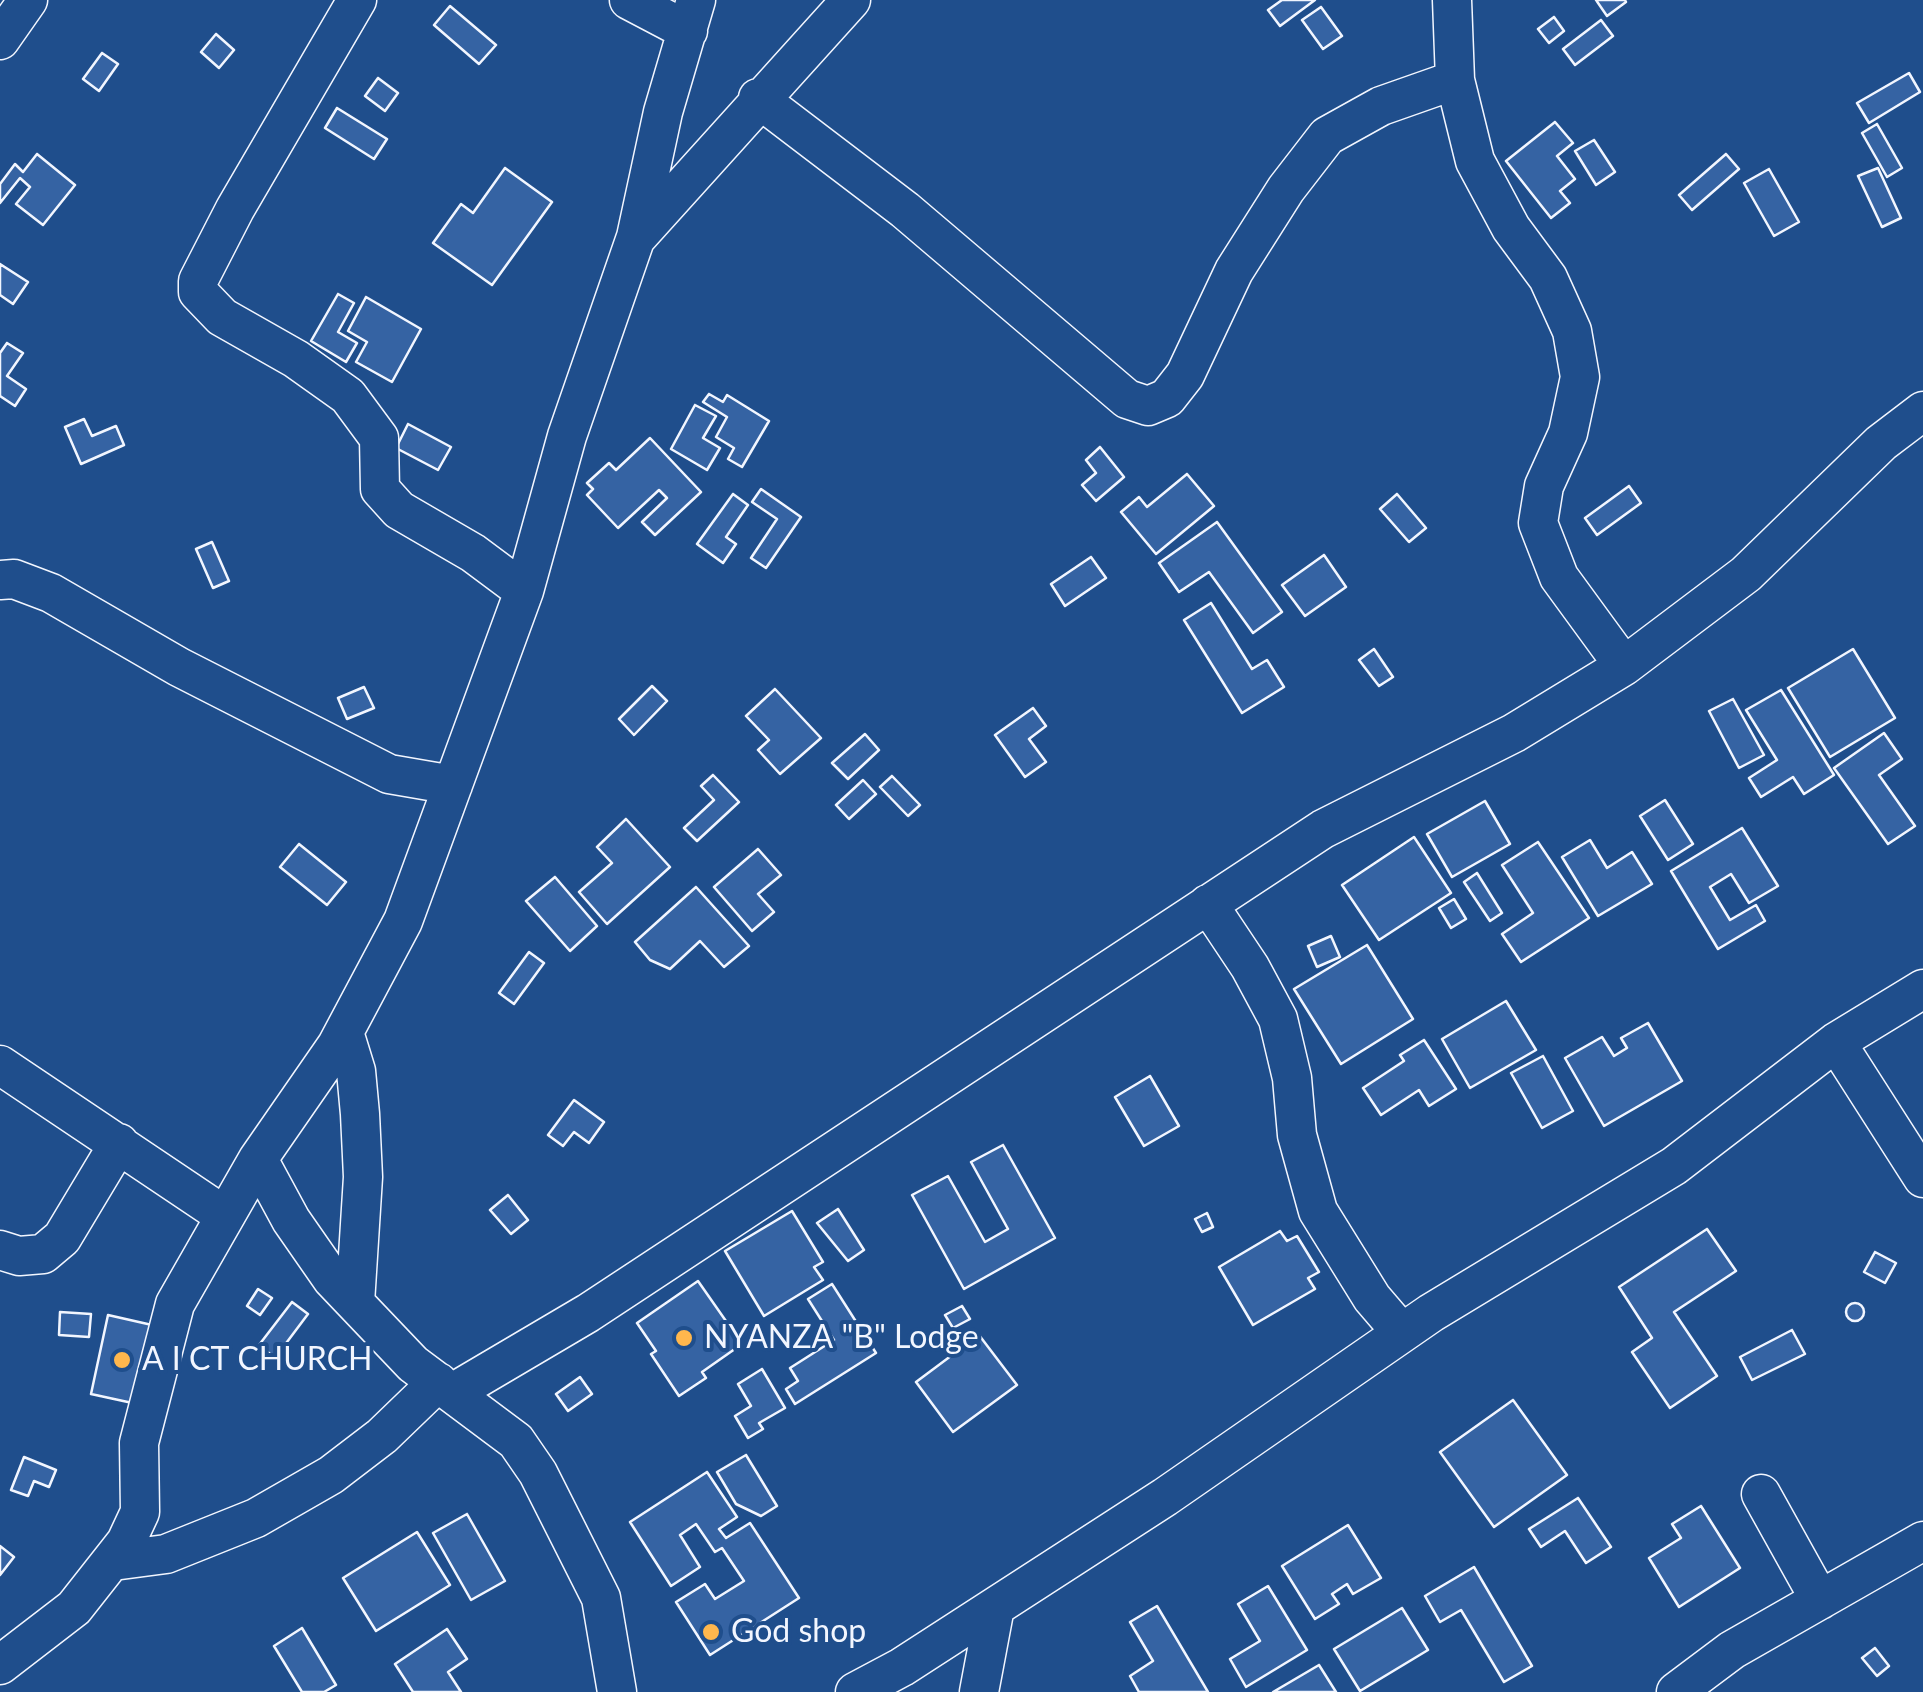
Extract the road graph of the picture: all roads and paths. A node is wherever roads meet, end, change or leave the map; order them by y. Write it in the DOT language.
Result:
graph roads {
  1 [pos="28,0"];
  2 [pos="357,0"];
  3 [pos="628,0"];
  4 [pos="850,0"];
  5 [pos="1452,0"];
  6 [pos="692,16"];
  7 [pos="0,40"];
  8 [pos="1454,80"];
  9 [pos="758,98"];
  10 [pos="636,238"];
  11 [pos="1923,411"];
  12 [pos="0,580"];
  13 [pos="524,590"];
  14 [pos="1624,666"];
  15 [pos="453,785"];
  16 [pos="1208,904"];
  17 [pos="1923,989"];
  18 [pos="344,1032"];
  19 [pos="1836,1042"];
  20 [pos="0,1065"];
  21 [pos="119,1143"];
  22 [pos="258,1159"];
  23 [pos="1923,1178"];
  24 [pos="225,1216"];
  25 [pos="0,1250"];
  26 [pos="355,1304"];
  27 [pos="1402,1333"];
  28 [pos="446,1387"];
  29 [pos="1761,1494"];
  30 [pos="1923,1541"];
  31 [pos="113,1560"];
  32 [pos="1820,1600"];
  33 [pos="995,1607"];
  34 [pos="0,1665"];
  35 [pos="617,1692"];
  36 [pos="855,1692"];
  37 [pos="979,1692"];
  38 [pos="1676,1692"];
  1 -- 7 [label="street"];
  2 -- 13 [label="street"];
  3 -- 6 [label="street"];
  4 -- 9 [label="street"];
  5 -- 8 [label="street"];
  6 -- 10 [label="street"];
  8 -- 9 [label="street"];
  8 -- 14 [label="street"];
  9 -- 10 [label="street"];
  10 -- 13 [label="street"];
  11 -- 14 [label="street"];
  12 -- 15 [label="street"];
  13 -- 15 [label="street"];
  14 -- 16 [label="street"];
  15 -- 18 [label="street"];
  16 -- 27 [label="street"];
  16 -- 28 [label="street"];
  17 -- 19 [label="street"];
  18 -- 22 [label="street"];
  18 -- 26 [label="street"];
  19 -- 23 [label="street"];
  19 -- 27 [label="street"];
  20 -- 21 [label="street"];
  21 -- 24 [label="street"];
  21 -- 25 [label="street"];
  22 -- 24 [label="street"];
  22 -- 26 [label="street"];
  24 -- 31 [label="street"];
  26 -- 28 [label="street"];
  27 -- 33 [label="street"];
  28 -- 31 [label="street"];
  28 -- 35 [label="street"];
  29 -- 32 [label="street"];
  30 -- 32 [label="street"];
  31 -- 34 [label="street"];
  32 -- 38 [label="street"];
  33 -- 36 [label="street"];
  33 -- 37 [label="street"];
}
